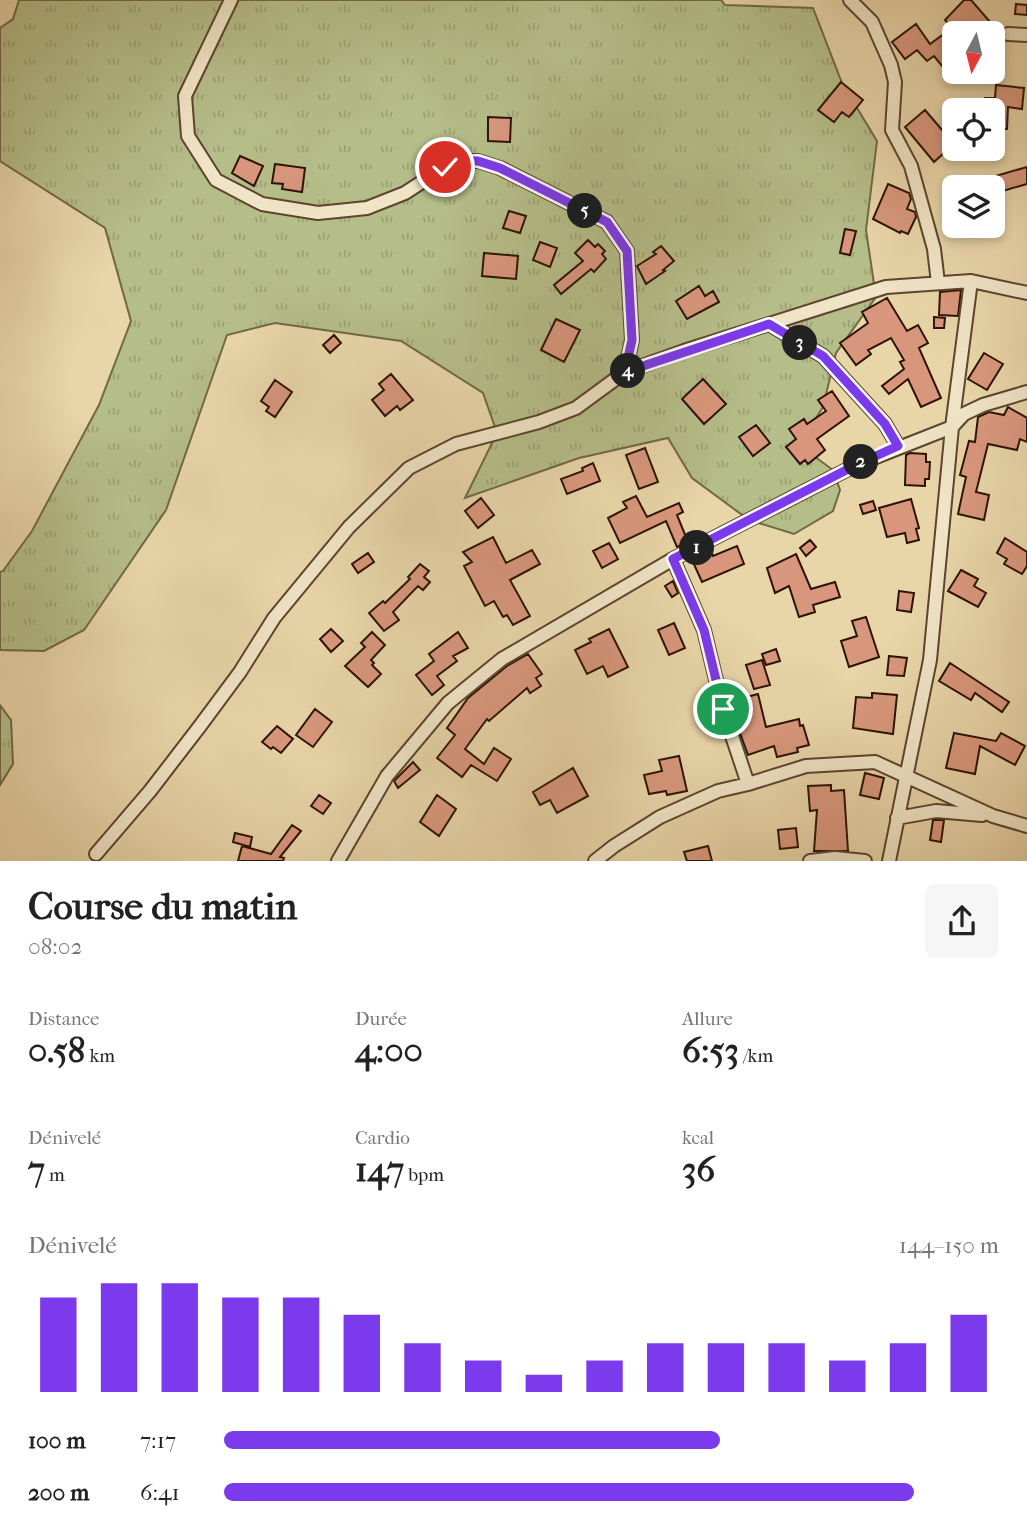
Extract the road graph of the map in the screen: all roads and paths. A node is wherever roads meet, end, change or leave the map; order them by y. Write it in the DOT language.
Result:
graph roads {
  1 [pos="231,0"];
  2 [pos="850,0"];
  3 [pos="1008,34"];
  4 [pos="1027,35"];
  5 [pos="971,281"];
  6 [pos="938,283"];
  7 [pos="1027,293"];
  8 [pos="769,324"];
  9 [pos="625,372"];
  10 [pos="1027,392"];
  11 [pos="953,426"];
  12 [pos="898,446"];
  13 [pos="673,559"];
  14 [pos="906,776"];
  15 [pos="748,784"];
  16 [pos="993,816"];
  17 [pos="897,818"];
  18 [pos="1027,826"];
  19 [pos="96,854"];
  20 [pos="338,861"];
  21 [pos="595,861"];
  22 [pos="810,861"];
  23 [pos="865,861"];
  24 [pos="889,861"];
  1 -- 9 [label="street"];
  2 -- 6 [label="street"];
  3 -- 4 [label="street"];
  5 -- 6 [label="street"];
  5 -- 7 [label="street"];
  5 -- 11 [label="street"];
  6 -- 8 [label="street"];
  8 -- 9 [label="street"];
  8 -- 12 [label="street"];
  9 -- 19 [label="street"];
  10 -- 11 [label="street"];
  11 -- 12 [label="street"];
  11 -- 14 [label="street"];
  12 -- 13 [label="street"];
  13 -- 15 [label="street"];
  13 -- 20 [label="street"];
  14 -- 15 [label="street"];
  14 -- 16 [label="street"];
  14 -- 17 [label="street"];
  15 -- 21 [label="street"];
  16 -- 17 [label="street"];
  16 -- 18 [label="street"];
  17 -- 24 [label="street"];
  22 -- 23 [label="street"];
}
